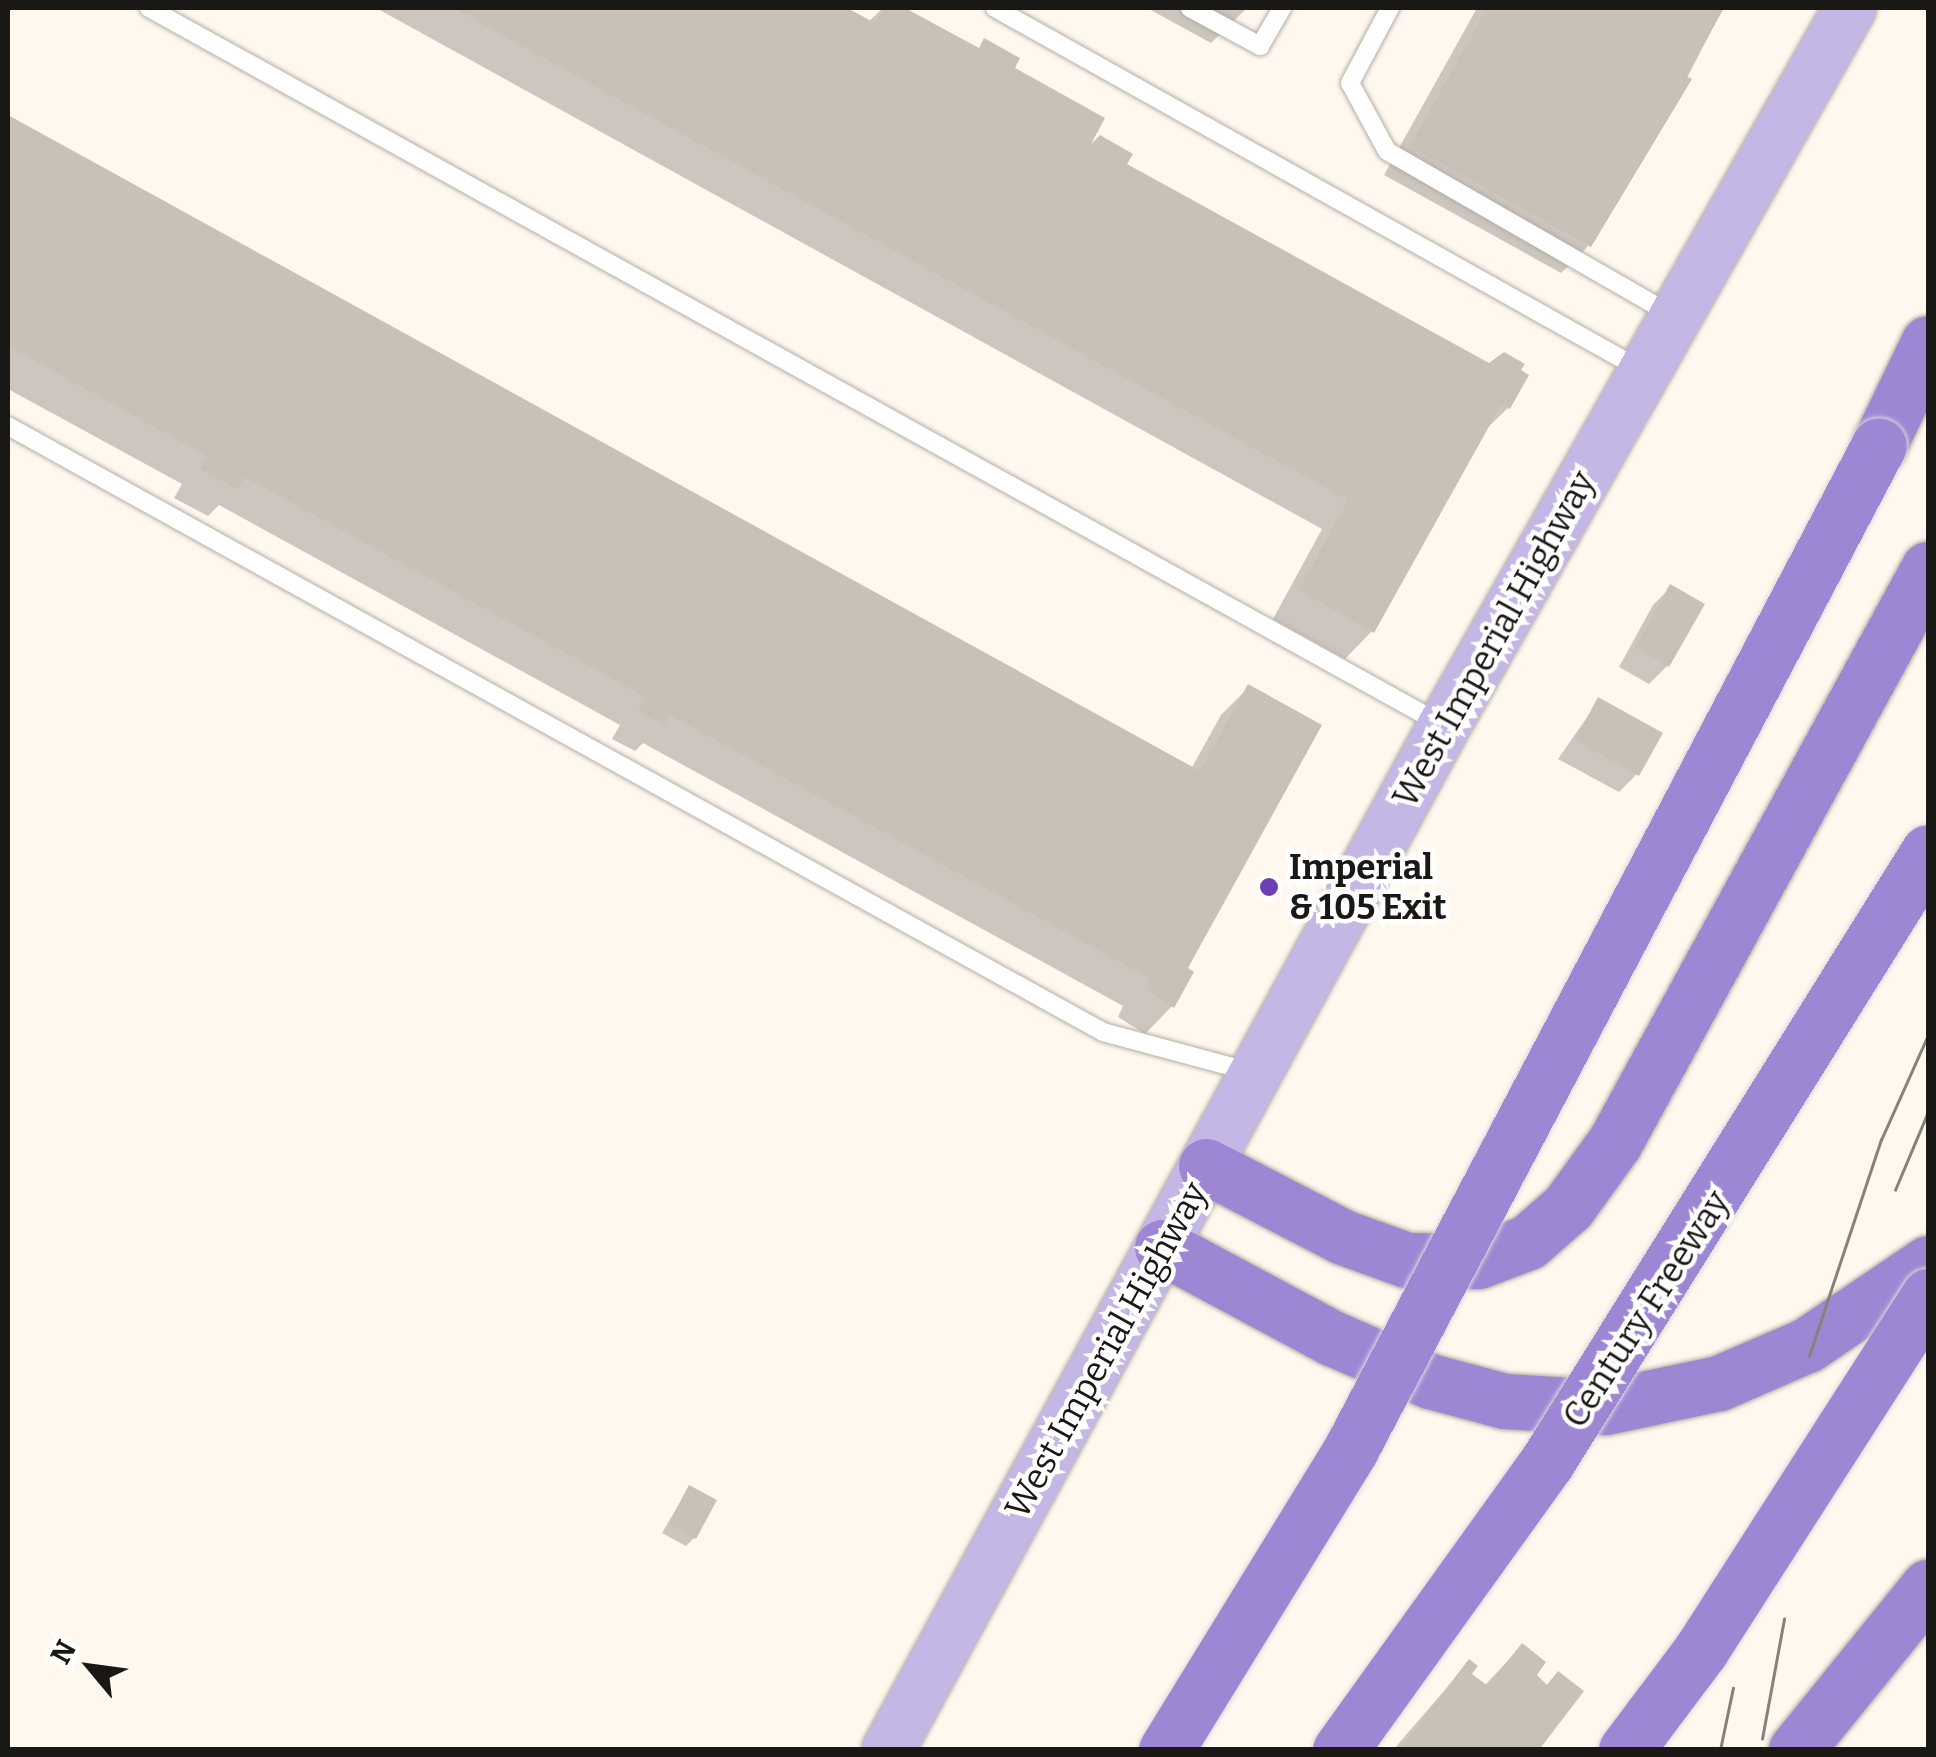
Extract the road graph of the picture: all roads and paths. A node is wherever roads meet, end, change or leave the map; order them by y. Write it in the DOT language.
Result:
graph roads {
  1 [pos="149,8"];
  2 [pos="995,8"];
  3 [pos="1190,8"];
  4 [pos="1282,8"];
  5 [pos="1390,8"];
  6 [pos="1850,8"];
  7 [pos="1674,316"];
  8 [pos="1928,342"];
  9 [pos="1928,353"];
  10 [pos="1643,371"];
  11 [pos="8,426"];
  12 [pos="1878,446"];
  13 [pos="1928,569"];
  14 [pos="1444,726"];
  15 [pos="1928,852"];
  16 [pos="1256,1073"];
  17 [pos="1206,1166"];
  18 [pos="1162,1247"];
  19 [pos="1920,1281"];
  20 [pos="1928,1587"];
  21 [pos="888,1750"];
  22 [pos="1166,1750"];
  23 [pos="1340,1750"];
  24 [pos="1626,1750"];
  25 [pos="1796,1750"];
  1 -- 14 [label="lane"];
  2 -- 10 [label="lane"];
  3 -- 4 [label="lane"];
  5 -- 7 [label="lane"];
  6 -- 7 [label="main road, West Imperial Highway"];
  7 -- 10 [label="main road, West Imperial Highway"];
  8 -- 12 [label="highway"];
  9 -- 12 [label="highway"];
  10 -- 14 [label="main road, West Imperial Highway"];
  11 -- 16 [label="lane"];
  12 -- 22 [label="highway, bridge"];
  13 -- 17 [label="highway"];
  14 -- 16 [label="main road, West Imperial Highway"];
  15 -- 23 [label="highway, Century Freeway, bridge"];
  16 -- 17 [label="main road, West Imperial Highway"];
  17 -- 18 [label="main road, West Imperial Highway"];
  18 -- 19 [label="highway"];
  18 -- 21 [label="main road, West Imperial Highway"];
  19 -- 24 [label="highway, bridge"];
  20 -- 25 [label="highway"];
}
